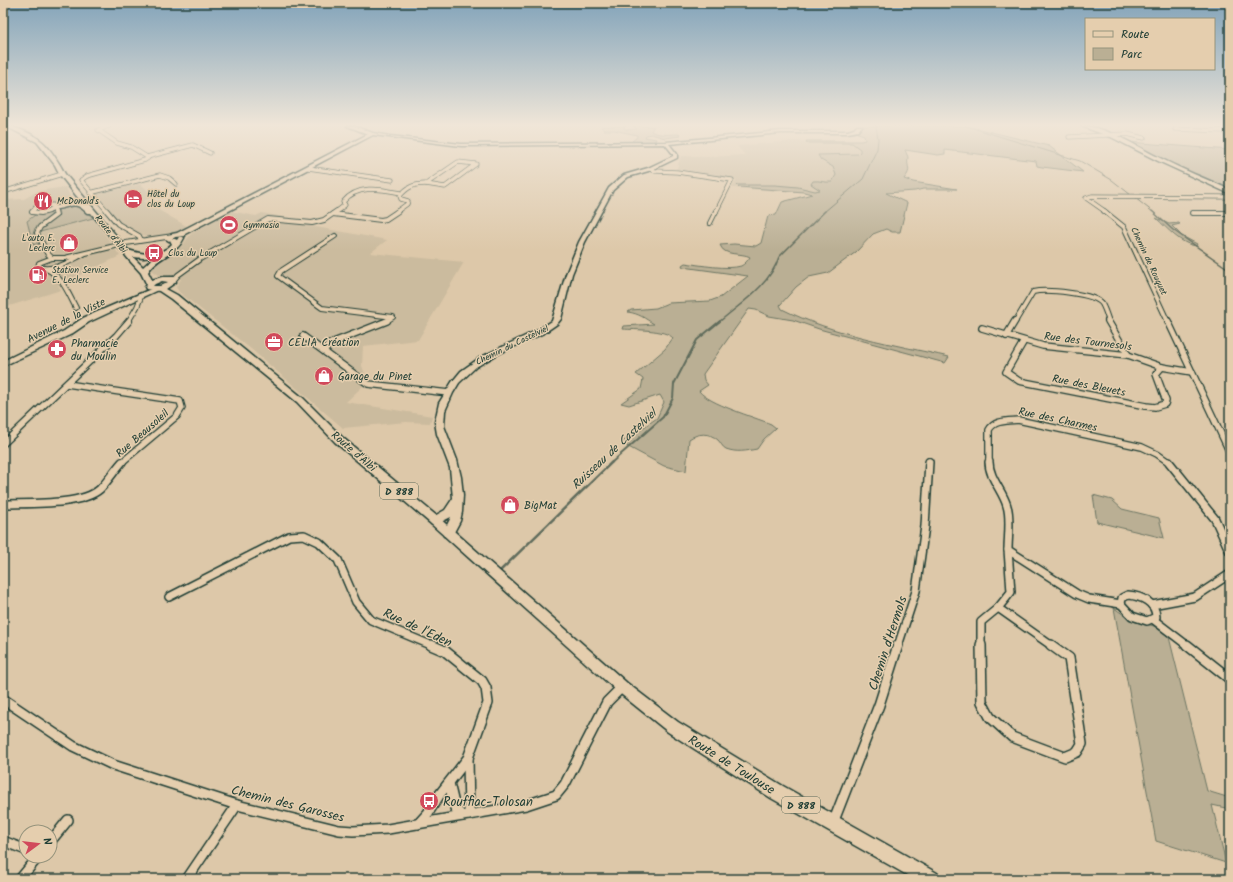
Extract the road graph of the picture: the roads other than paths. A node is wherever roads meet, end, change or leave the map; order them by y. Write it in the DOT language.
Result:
graph roads {
  1 [pos="59,167"];
  2 [pos="61,167"];
  3 [pos="120,167"];
  4 [pos="451,167"];
  5 [pos="472,167"];
  6 [pos="653,167"];
  7 [pos="1176,167"];
  8 [pos="308,168"];
  9 [pos="650,169"];
  10 [pos="62,174"];
  11 [pos="392,180"];
  12 [pos="176,184"];
  13 [pos="425,185"];
  14 [pos="73,187"];
  15 [pos="3,192"];
  16 [pos="90,192"];
  17 [pos="1230,192"];
  18 [pos="401,193"];
  19 [pos="80,195"];
  20 [pos="1230,197"];
  21 [pos="54,209"];
  22 [pos="1192,213"];
  23 [pos="1230,213"];
  24 [pos="333,214"];
  25 [pos="103,223"];
  26 [pos="710,223"];
  27 [pos="335,236"];
  28 [pos="176,237"];
  29 [pos="141,240"];
  30 [pos="126,243"];
  31 [pos="115,246"];
  32 [pos="125,251"];
  33 [pos="47,253"];
  34 [pos="52,258"];
  35 [pos="65,261"];
  36 [pos="40,263"];
  37 [pos="45,269"];
  38 [pos="184,271"];
  39 [pos="144,272"];
  40 [pos="163,279"];
  41 [pos="61,280"];
  42 [pos="172,282"];
  43 [pos="150,285"];
  44 [pos="159,288"];
  45 [pos="139,296"];
  46 [pos="174,297"];
  47 [pos="76,308"];
  48 [pos="982,328"];
  49 [pos="303,336"];
  50 [pos="1006,336"];
  51 [pos="1024,341"];
  52 [pos="326,353"];
  53 [pos="1128,355"];
  54 [pos="3,364"];
  55 [pos="1162,367"];
  56 [pos="1192,372"];
  57 [pos="67,384"];
  58 [pos="449,393"];
  59 [pos="3,444"];
  60 [pos="1230,453"];
  61 [pos="929,461"];
  62 [pos="458,496"];
  63 [pos="3,504"];
  64 [pos="435,521"];
  65 [pos="448,533"];
  66 [pos="1008,550"];
  67 [pos="1230,552"];
  68 [pos="1230,574"];
  69 [pos="169,597"];
  70 [pos="1121,604"];
  71 [pos="1152,605"];
  72 [pos="998,608"];
  73 [pos="1154,620"];
  74 [pos="1230,679"];
  75 [pos="622,686"];
  76 [pos="3,699"];
  77 [pos="468,758"];
  78 [pos="449,783"];
  79 [pos="237,805"];
  80 [pos="465,815"];
  81 [pos="68,820"];
  82 [pos="418,824"];
  83 [pos="832,824"];
  84 [pos="58,832"];
  85 [pos="3,841"];
  86 [pos="18,847"];
  87 [pos="32,864"];
  88 [pos="20,879"];
  89 [pos="187,879"];
  90 [pos="931,879"];
  1 -- 10 [label="main road, Route d'Albi"];
  2 -- 19 [label="main road, Route d'Albi"];
  3 -- 16 [label="street"];
  4 -- 13 [label="street"];
  5 -- 13 [label="street"];
  6 -- 9 [label="street, Chemin du Castelviel"];
  7 -- 17 [label="street"];
  8 -- 11 [label="street"];
  8 -- 28 [label="street"];
  9 -- 26 [label="street"];
  9 -- 58 [label="street, Chemin du Castelviel"];
  10 -- 14 [label="main road, Route d'Albi"];
  10 -- 15 [label="street"];
  12 -- 16 [label="street"];
  13 -- 18 [label="street"];
  14 -- 19 [label="main road, Route d'Albi"];
  14 -- 21 [label="main road"];
  16 -- 29 [label="street"];
  18 -- 24 [label="street"];
  18 -- 24 [label="street"];
  19 -- 25 [label="main road, Route d'Albi"];
  20 -- 56 [label="street, Chemin de Rouquet"];
  21 -- 21 [label="street"];
  21 -- 25 [label="main road"];
  21 -- 33 [label="street"];
  22 -- 23 [label="street"];
  24 -- 38 [label="street"];
  25 -- 32 [label="main road, Route d'Albi"];
  27 -- 52 [label="street"];
  28 -- 29 [label="street"];
  28 -- 32 [label="main road"];
  28 -- 39 [label="main road"];
  29 -- 30 [label="street"];
  31 -- 35 [label="street"];
  32 -- 39 [label="main road, Route d'Albi"];
  33 -- 34 [label="street"];
  33 -- 36 [label="street"];
  34 -- 35 [label="street"];
  34 -- 36 [label="street"];
  35 -- 37 [label="street"];
  35 -- 41 [label="street"];
  36 -- 37 [label="street"];
  37 -- 41 [label="street"];
  38 -- 40 [label="street"];
  38 -- 42 [label="street"];
  39 -- 40 [label="main road, Route d'Albi"];
  39 -- 43 [label="main road, Route d'Albi"];
  40 -- 42 [label="main road, Route d'Albi"];
  40 -- 43 [label="main road"];
  41 -- 47 [label="street"];
  42 -- 44 [label="main road"];
  42 -- 46 [label="main road"];
  43 -- 44 [label="main road, Route d'Albi"];
  43 -- 45 [label="street, Avenue de la Viste"];
  44 -- 45 [label="street, Avenue de la Viste"];
  44 -- 46 [label="main road, Route d'Albi / D 888"];
  45 -- 54 [label="street, Avenue de la Viste"];
  45 -- 57 [label="street"];
  46 -- 64 [label="main road, Route d'Albi / D 888"];
  48 -- 50 [label="street, Rue des Tournesols"];
  49 -- 52 [label="street"];
  50 -- 51 [label="street, Rue des Tournesols"];
  50 -- 53 [label="street"];
  51 -- 53 [label="street, Rue des Tournesols"];
  51 -- 55 [label="street, Rue des Bleuets"];
  52 -- 58 [label="street"];
  53 -- 55 [label="street, Rue des Tournesols"];
  55 -- 56 [label="street, Rue des Tournesols"];
  56 -- 60 [label="street, Chemin de Rouquet"];
  57 -- 59 [label="street"];
  57 -- 63 [label="street, Rue Beausoleil"];
  58 -- 62 [label="street, Chemin du Castelviel"];
  61 -- 83 [label="street, Chemin d'Hermols"];
  62 -- 64 [label="street"];
  62 -- 65 [label="street, Chemin du Castelviel"];
  64 -- 65 [label="main road, Route d'Albi / D 888"];
  65 -- 75 [label="main road, Route d'Albi / D 888"];
  66 -- 67 [label="street, Rue des Charmes"];
  66 -- 70 [label="street"];
  66 -- 72 [label="street, Rue des Charmes"];
  68 -- 71 [label="street"];
  69 -- 77 [label="street, Rue de l'Eden"];
  70 -- 71 [label="street"];
  70 -- 73 [label="street"];
  71 -- 73 [label="street"];
  72 -- 72 [label="street, Rue des Charmes"];
  73 -- 74 [label="street"];
  75 -- 80 [label="street, Chemin des Garosses"];
  75 -- 83 [label="main road, Route de Toulouse / D 888"];
  76 -- 79 [label="street, Chemin des Garosses"];
  77 -- 78 [label="street, Rue de l'Eden"];
  77 -- 80 [label="street, Rue de l'Eden"];
  78 -- 80 [label="street"];
  78 -- 82 [label="street, Rue de l'Eden"];
  79 -- 82 [label="street, Chemin des Garosses"];
  79 -- 89 [label="street"];
  80 -- 82 [label="street, Chemin des Garosses"];
  81 -- 84 [label="street"];
  83 -- 90 [label="main road, Route de Toulouse / D 888"];
  85 -- 86 [label="street"];
  87 -- 88 [label="street"];
}
